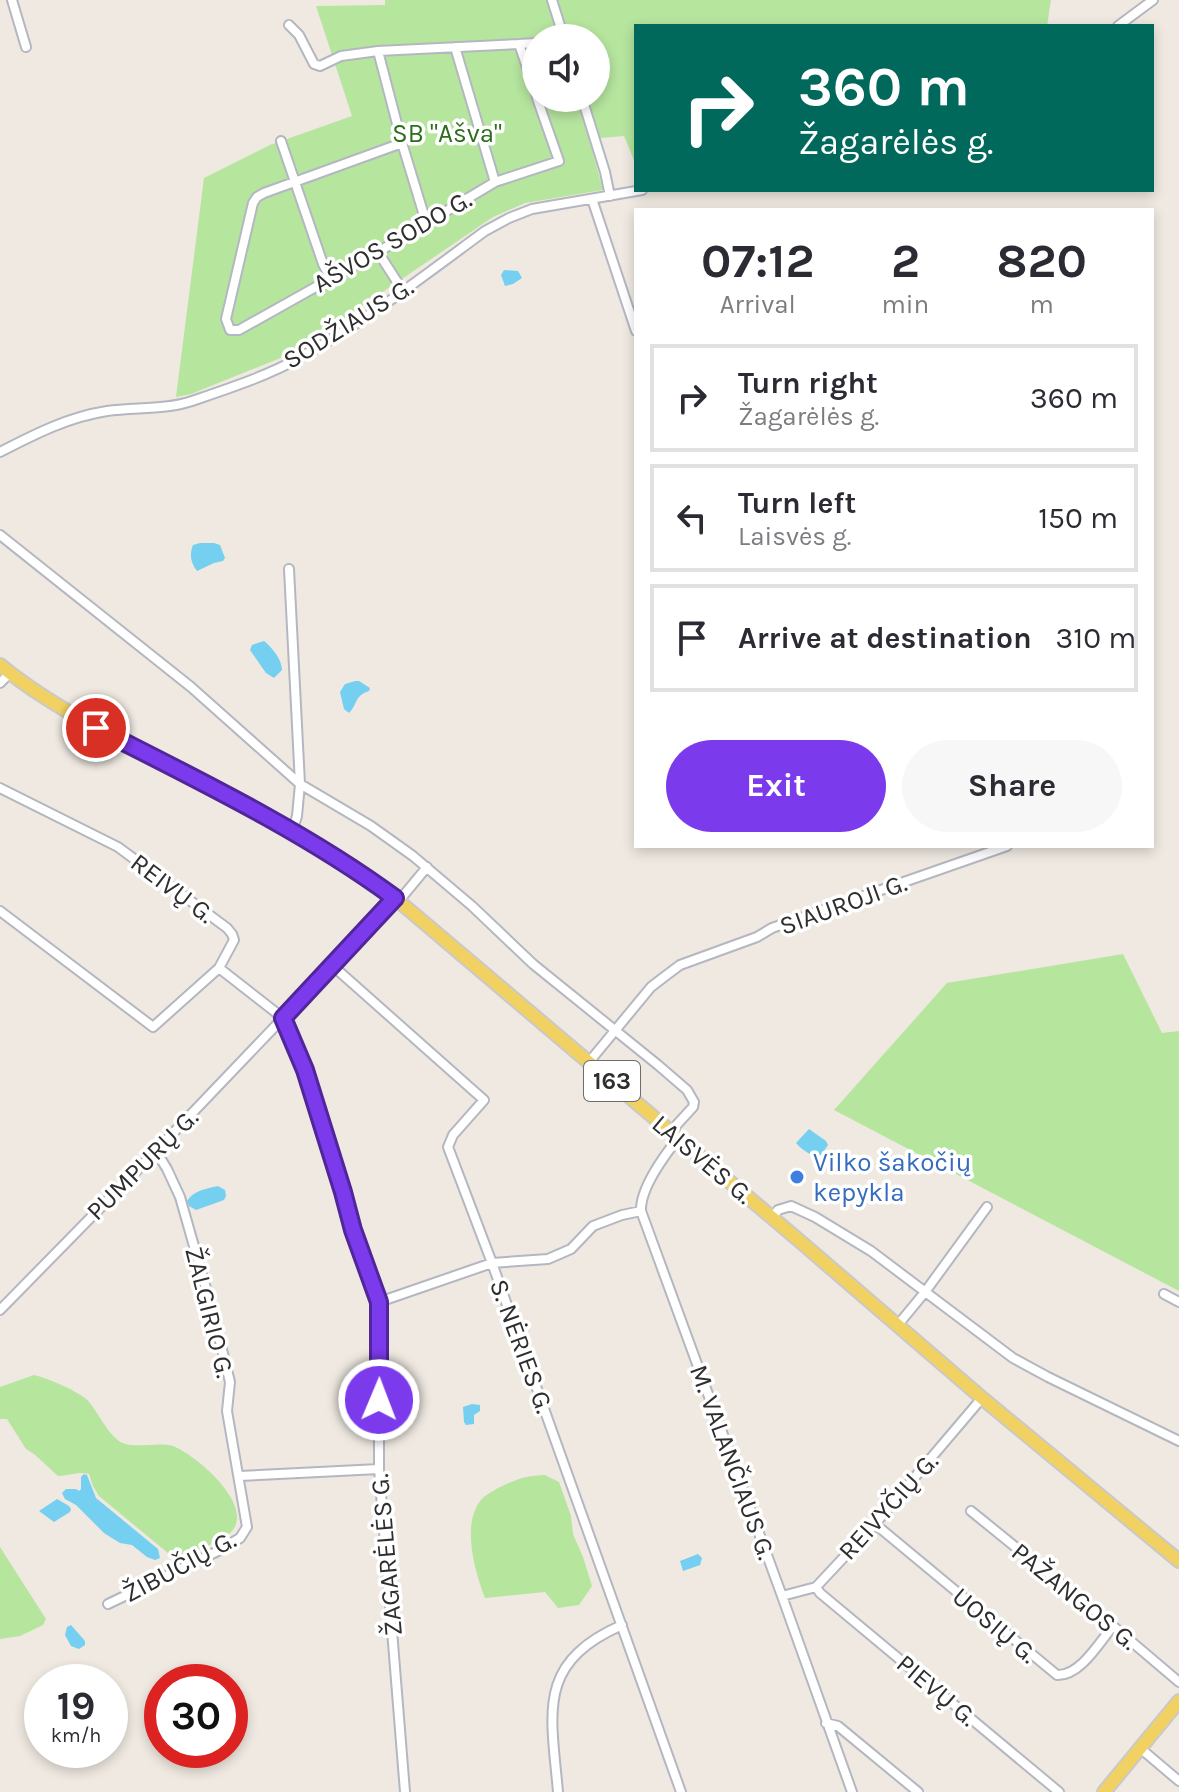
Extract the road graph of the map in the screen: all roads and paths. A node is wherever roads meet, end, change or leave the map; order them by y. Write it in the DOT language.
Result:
graph roads {
  1 [pos="12,0"];
  2 [pos="552,0"];
  3 [pos="1153,0"];
  4 [pos="560,24"];
  5 [pos="1121,24"];
  6 [pos="289,25"];
  7 [pos="519,44"];
  8 [pos="522,44"];
  9 [pos="26,47"];
  10 [pos="455,47"];
  11 [pos="378,51"];
  12 [pos="522,53"];
  13 [pos="542,112"];
  14 [pos="586,112"];
  15 [pos="281,141"];
  16 [pos="402,143"];
  17 [pos="295,182"];
  18 [pos="495,182"];
  19 [pos="634,192"];
  20 [pos="610,196"];
  21 [pos="592,199"];
  22 [pos="426,222"];
  23 [pos="378,252"];
  24 [pos="330,277"];
  25 [pos="403,291"];
  26 [pos="634,325"];
  27 [pos="0,452"];
  28 [pos="0,535"];
  29 [pos="289,569"];
  30 [pos="5,669"];
  31 [pos="0,683"];
  32 [pos="300,784"];
  33 [pos="0,788"];
  34 [pos="292,832"];
  35 [pos="1001,848"];
  36 [pos="427,867"];
  37 [pos="396,900"];
  38 [pos="0,911"];
  39 [pos="333,966"];
  40 [pos="219,968"];
  41 [pos="283,1018"];
  42 [pos="615,1030"];
  43 [pos="589,1062"];
  44 [pos="675,1134"];
  45 [pos="156,1151"];
  46 [pos="987,1207"];
  47 [pos="641,1211"];
  48 [pos="772,1218"];
  49 [pos="492,1263"];
  50 [pos="925,1292"];
  51 [pos="1164,1294"];
  52 [pos="379,1302"];
  53 [pos="1179,1302"];
  54 [pos="0,1310"];
  55 [pos="897,1326"];
  56 [pos="982,1398"];
  57 [pos="1179,1441"];
  58 [pos="379,1469"];
  59 [pos="239,1476"];
  60 [pos="971,1511"];
  61 [pos="875,1524"];
  62 [pos="247,1527"];
  63 [pos="1179,1561"];
  64 [pos="816,1587"];
  65 [pos="782,1596"];
  66 [pos="108,1604"];
  67 [pos="622,1625"];
  68 [pos="1113,1626"];
  69 [pos="1179,1682"];
  70 [pos="1179,1701"];
  71 [pos="826,1723"];
  72 [pos="1140,1748"];
  73 [pos="1179,1781"];
  74 [pos="405,1792"];
  75 [pos="558,1792"];
  76 [pos="681,1792"];
  77 [pos="852,1792"];
  78 [pos="918,1792"];
  79 [pos="1059,1792"];
  80 [pos="1104,1792"];
  1 -- 9 [label="street"];
  2 -- 4 [label="street"];
  3 -- 5 [label="street"];
  6 -- 11 [label="street"];
  7 -- 8 [label="street"];
  7 -- 10 [label="street"];
  7 -- 12 [label="street"];
  10 -- 11 [label="street"];
  10 -- 18 [label="street"];
  11 -- 16 [label="street"];
  13 -- 18 [label="street, AŠVOS SODO G."];
  14 -- 20 [label="street"];
  15 -- 17 [label="street"];
  16 -- 17 [label="street"];
  16 -- 22 [label="street"];
  17 -- 24 [label="street"];
  17 -- 24 [label="street, AŠVOS SODO G."];
  18 -- 22 [label="street, AŠVOS SODO G."];
  19 -- 20 [label="street, SODŽIAUS G."];
  20 -- 21 [label="street, SODŽIAUS G."];
  21 -- 25 [label="street, SODŽIAUS G."];
  21 -- 26 [label="street"];
  22 -- 23 [label="street, AŠVOS SODO G."];
  23 -- 24 [label="street, AŠVOS SODO G."];
  23 -- 25 [label="street"];
  25 -- 27 [label="street, SODŽIAUS G."];
  28 -- 32 [label="street"];
  29 -- 32 [label="street"];
  30 -- 31 [label="street"];
  30 -- 34 [label="main road, LAISVĖS G. / 163"];
  32 -- 34 [label="street"];
  32 -- 36 [label="street"];
  33 -- 40 [label="street, REIVŲ G."];
  34 -- 37 [label="main road, LAISVĖS G. / 163"];
  35 -- 42 [label="street, SIAUROJI G."];
  36 -- 37 [label="street"];
  36 -- 42 [label="street"];
  37 -- 39 [label="street"];
  37 -- 43 [label="main road, LAISVĖS G. / 163"];
  38 -- 40 [label="street, REIVŲ G."];
  39 -- 41 [label="street"];
  39 -- 49 [label="street, S. NĖRIES G."];
  40 -- 41 [label="street"];
  41 -- 45 [label="street, PUMPURŲ G."];
  41 -- 52 [label="street, ŽAGARĖLĖS G."];
  42 -- 43 [label="street, SIAUROJI G."];
  42 -- 44 [label="street"];
  43 -- 44 [label="main road, LAISVĖS G. / 163"];
  44 -- 47 [label="street"];
  44 -- 48 [label="main road, LAISVĖS G. / 163"];
  45 -- 54 [label="street, PUMPURŲ G."];
  45 -- 59 [label="street, ŽALGIRIO G."];
  46 -- 50 [label="street"];
  47 -- 49 [label="street"];
  47 -- 65 [label="street, M. VALANČIAUS G."];
  48 -- 50 [label="street"];
  48 -- 55 [label="main road, LAISVĖS G. / 163"];
  49 -- 52 [label="street"];
  49 -- 67 [label="street, S. NĖRIES G."];
  50 -- 55 [label="street"];
  50 -- 57 [label="street"];
  51 -- 53 [label="street"];
  52 -- 58 [label="street, ŽAGARĖLĖS G."];
  55 -- 56 [label="main road, LAISVĖS G. / 163"];
  56 -- 61 [label="street, REIVYČIŲ G."];
  56 -- 63 [label="main road, LAISVĖS G. / 163"];
  58 -- 59 [label="street"];
  58 -- 74 [label="street, ŽAGARĖLĖS G."];
  59 -- 62 [label="street, ŽALGIRIO G."];
  60 -- 68 [label="street, PAŽANGOS G."];
  61 -- 64 [label="street, REIVYČIŲ G."];
  61 -- 68 [label="street, UOSIŲ G."];
  62 -- 66 [label="street, ŽIBUČIŲ G."];
  64 -- 65 [label="street"];
  64 -- 79 [label="street, PIEVŲ G."];
  65 -- 71 [label="street, M. VALANČIAUS G."];
  67 -- 75 [label="street"];
  67 -- 76 [label="street, S. NĖRIES G."];
  68 -- 69 [label="street, PAŽANGOS G."];
  70 -- 72 [label="main road"];
  71 -- 77 [label="street, M. VALANČIAUS G."];
  71 -- 78 [label="street"];
  72 -- 73 [label="street"];
  72 -- 80 [label="main road"];
}
